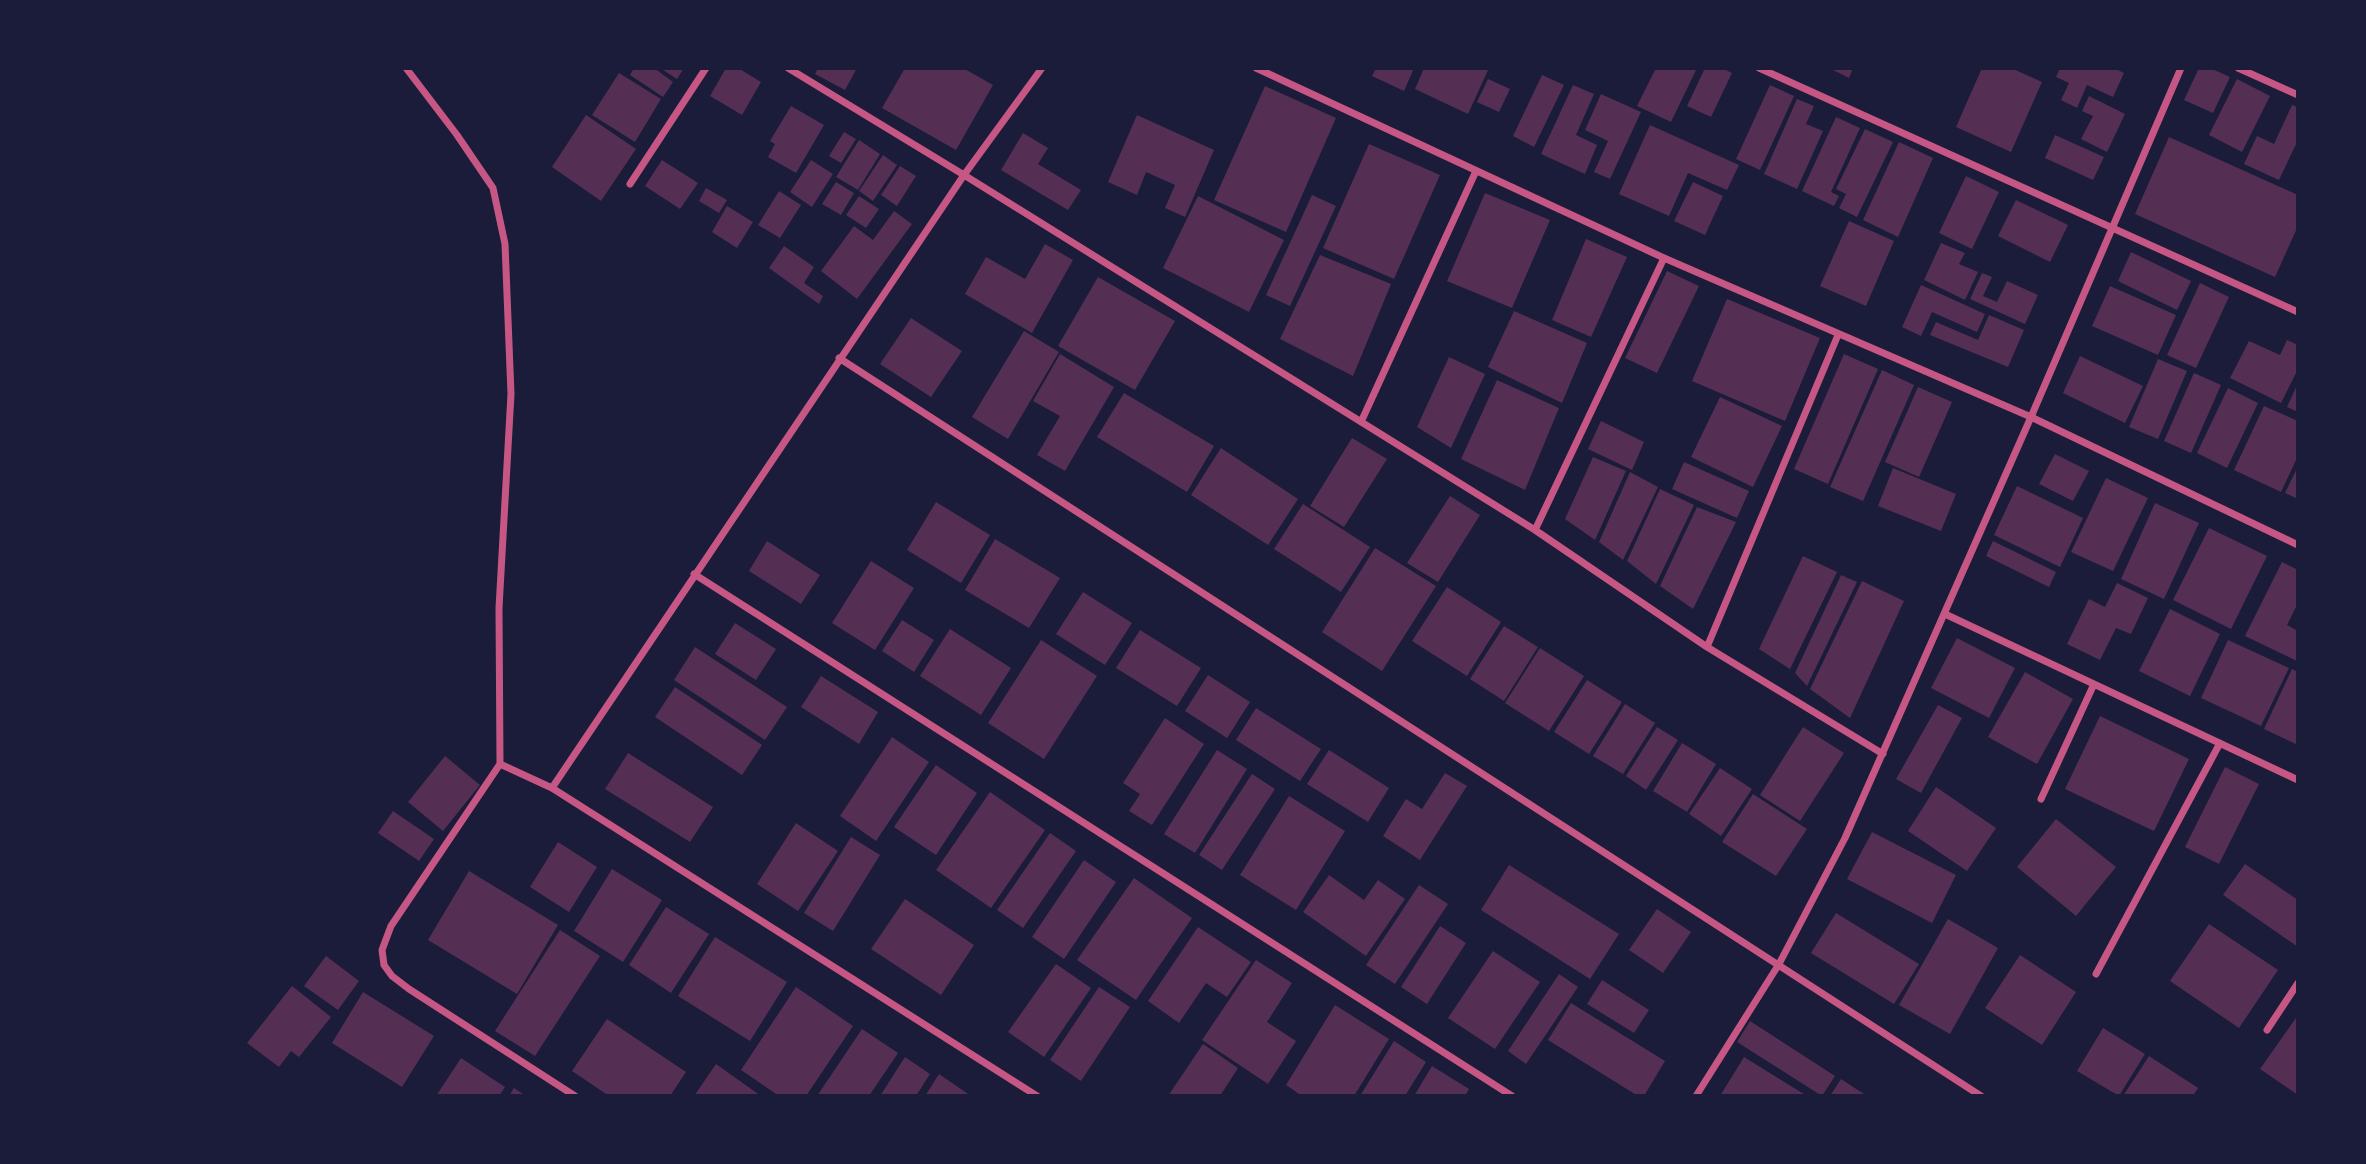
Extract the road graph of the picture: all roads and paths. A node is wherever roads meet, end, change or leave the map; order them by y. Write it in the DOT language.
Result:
graph roads {
  1 [pos="406,68"];
  2 [pos="706,68"];
  3 [pos="788,68"];
  4 [pos="1042,68"];
  5 [pos="1256,68"];
  6 [pos="1759,68"];
  7 [pos="2181,68"];
  8 [pos="2238,68"];
  9 [pos="2298,95"];
  10 [pos="1476,171"];
  11 [pos="964,175"];
  12 [pos="630,184"];
  13 [pos="2111,229"];
  14 [pos="1664,258"];
  15 [pos="2298,312"];
  16 [pos="1838,335"];
  17 [pos="839,358"];
  18 [pos="2031,417"];
  19 [pos="1361,422"];
  20 [pos="1535,530"];
  21 [pos="2298,545"];
  22 [pos="694,574"];
  23 [pos="1945,614"];
  24 [pos="1707,647"];
  25 [pos="2094,684"];
  26 [pos="2220,743"];
  27 [pos="1883,754"];
  28 [pos="500,764"];
  29 [pos="2298,780"];
  30 [pos="552,788"];
  31 [pos="2041,799"];
  32 [pos="1779,964"];
  33 [pos="2096,974"];
  34 [pos="2298,983"];
  35 [pos="2267,1030"];
  36 [pos="575,1096"];
  37 [pos="1037,1096"];
  38 [pos="1512,1096"];
  39 [pos="1696,1096"];
  40 [pos="1981,1096"];
  1 -- 28 [label="street"];
  2 -- 12 [label="street"];
  3 -- 11 [label="street"];
  4 -- 11 [label="street"];
  5 -- 10 [label="street"];
  6 -- 13 [label="street"];
  7 -- 13 [label="street"];
  8 -- 9 [label="street"];
  10 -- 14 [label="street"];
  10 -- 19 [label="street"];
  11 -- 17 [label="street"];
  11 -- 19 [label="street"];
  13 -- 15 [label="street"];
  13 -- 18 [label="street"];
  14 -- 16 [label="street"];
  14 -- 20 [label="street"];
  16 -- 18 [label="street"];
  16 -- 24 [label="street"];
  17 -- 22 [label="street"];
  17 -- 32 [label="street"];
  18 -- 21 [label="street"];
  18 -- 23 [label="street"];
  19 -- 20 [label="street"];
  20 -- 24 [label="street"];
  22 -- 30 [label="street"];
  22 -- 38 [label="street"];
  23 -- 25 [label="street"];
  23 -- 27 [label="street"];
  24 -- 27 [label="street"];
  25 -- 26 [label="street"];
  25 -- 31 [label="street"];
  26 -- 29 [label="street"];
  26 -- 33 [label="street"];
  27 -- 32 [label="street"];
  28 -- 30 [label="street"];
  28 -- 36 [label="street"];
  30 -- 37 [label="street"];
  32 -- 39 [label="street"];
  32 -- 40 [label="street"];
  34 -- 35 [label="street"];
}
